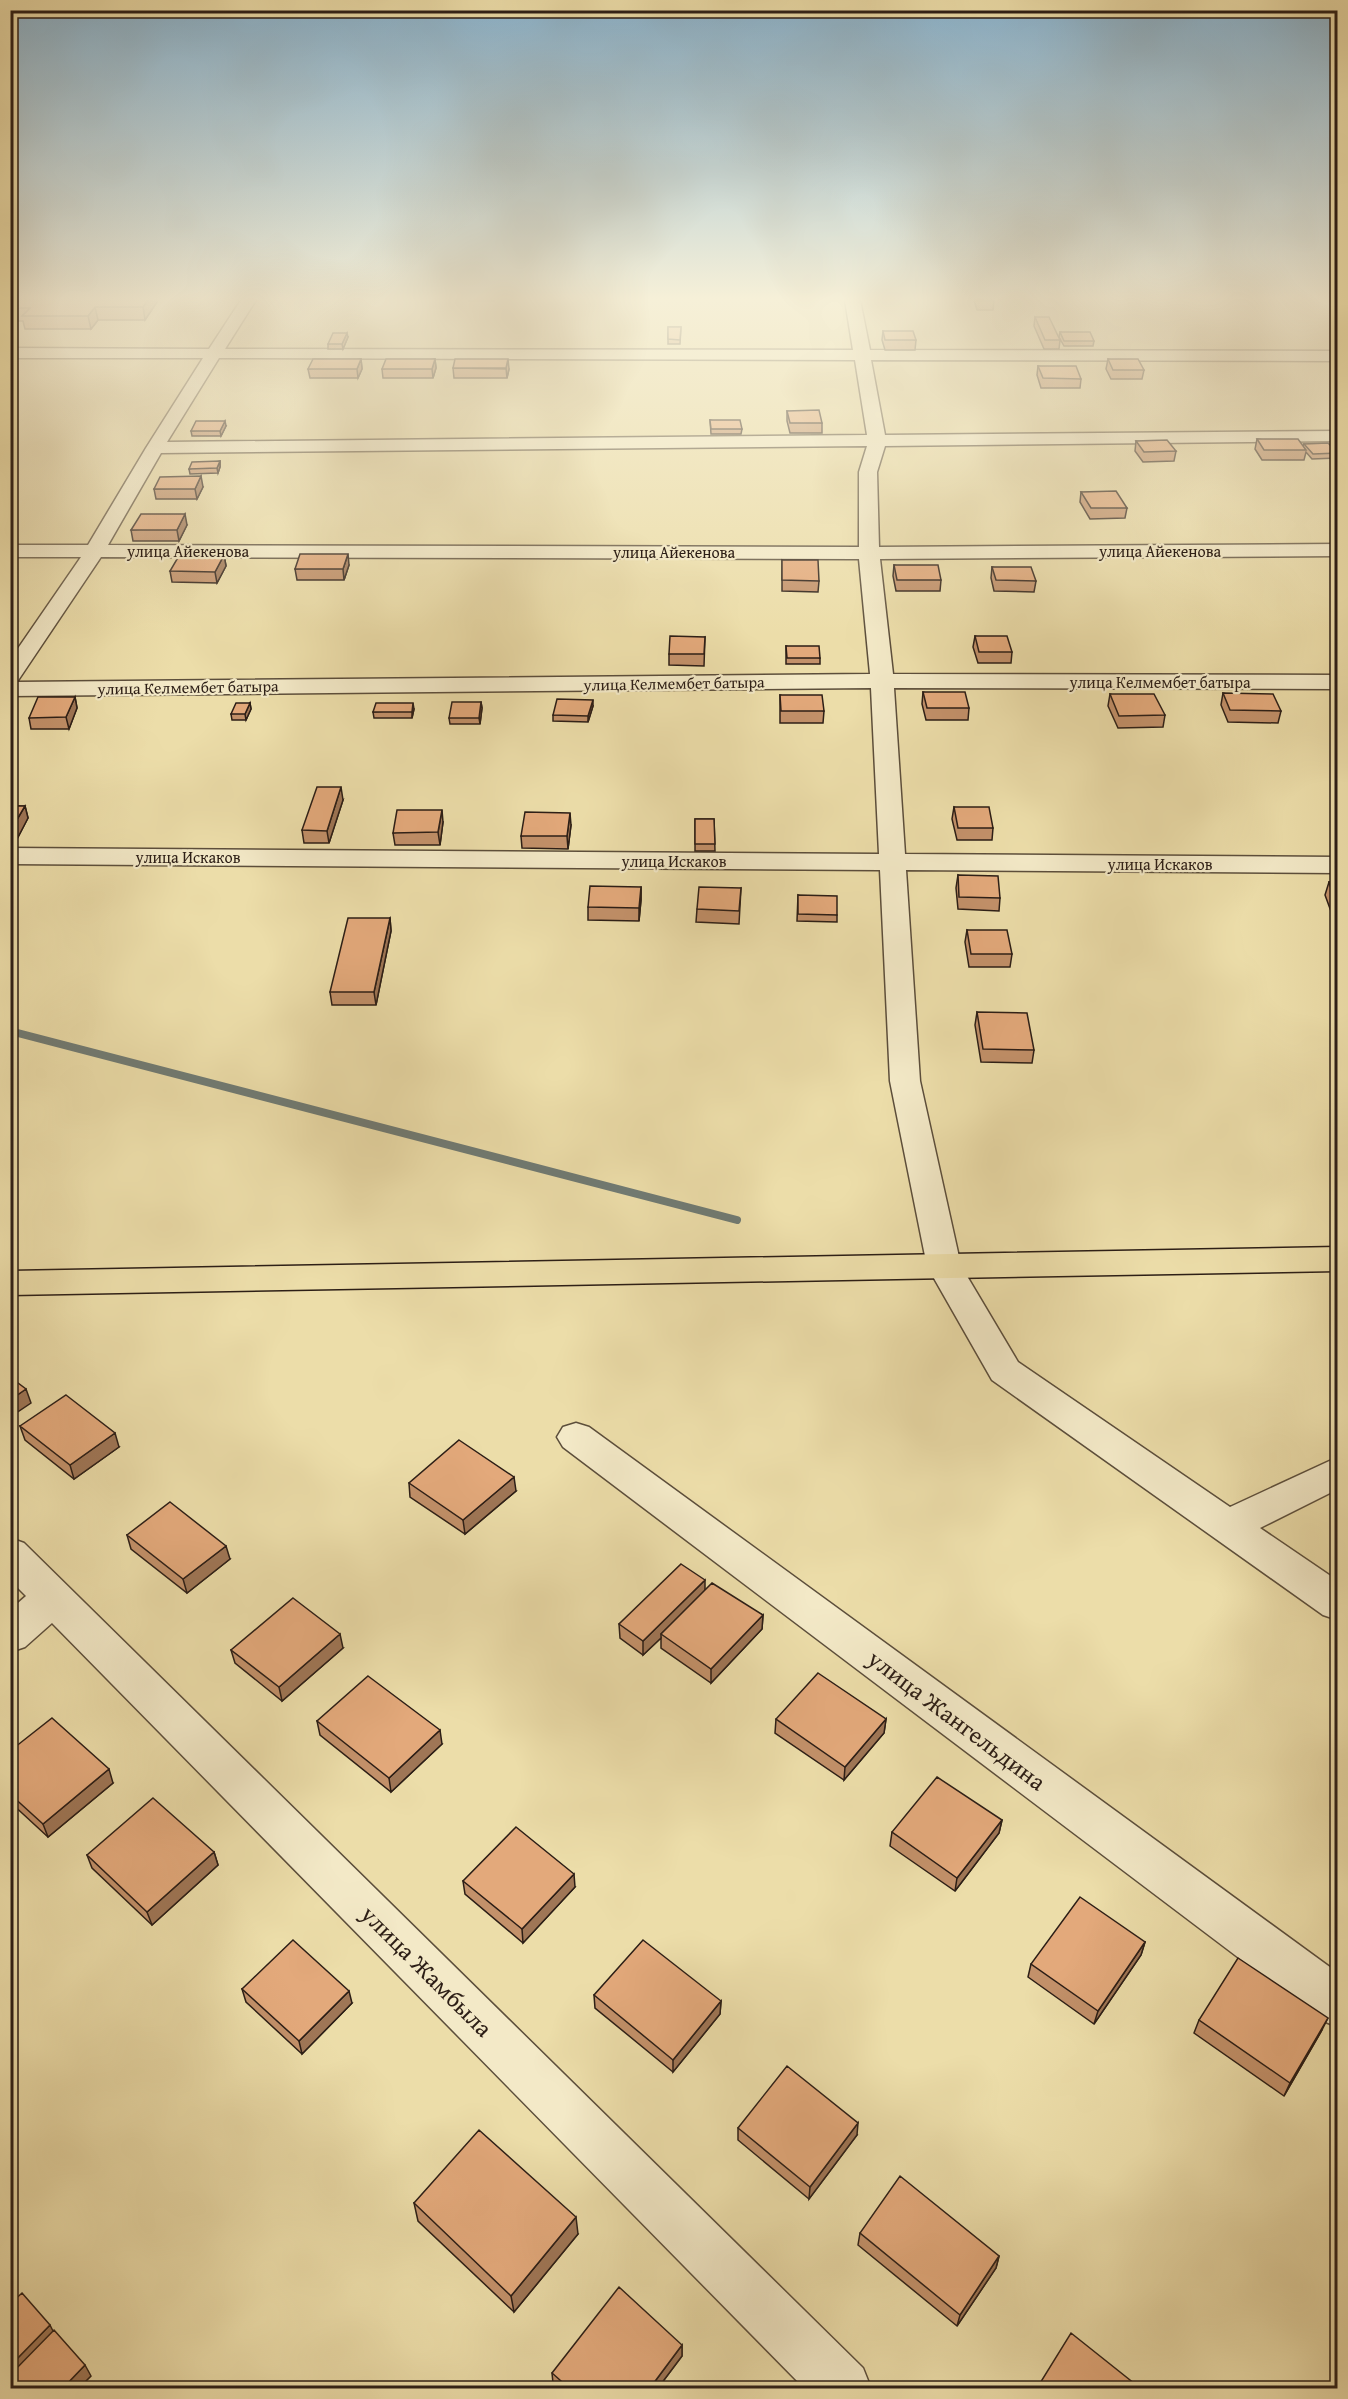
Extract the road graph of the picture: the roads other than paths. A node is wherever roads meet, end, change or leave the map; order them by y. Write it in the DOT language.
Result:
graph roads {
  1 [pos="177,412"];
  2 [pos="872,412"];
  3 [pos="1338,436"];
  4 [pos="877,442"];
  5 [pos="155,447"];
  6 [pos="1338,550"];
  7 [pos="10,551"];
  8 [pos="95,551"];
  9 [pos="869,553"];
  10 [pos="10,677"];
  11 [pos="882,681"];
  12 [pos="1338,682"];
  13 [pos="10,689"];
  14 [pos="10,856"];
  15 [pos="892,862"];
  16 [pos="1338,865"];
  17 [pos="1338,1258"];
  18 [pos="944,1266"];
  19 [pos="10,1283"];
  20 [pos="576,1437"];
  21 [pos="1338,1472"];
  22 [pos="1227,1526"];
  23 [pos="10,1554"];
  24 [pos="1338,1577"];
  25 [pos="53,1597"];
  26 [pos="1338,1603"];
  27 [pos="10,1635"];
  28 [pos="1338,2004"];
  29 [pos="843,2388"];
  1 -- 5 [label="street"];
  2 -- 4 [label="street"];
  3 -- 4 [label="street"];
  4 -- 5 [label="street"];
  4 -- 9 [label="street"];
  5 -- 8 [label="street"];
  6 -- 9 [label="street, улица Айекенова"];
  7 -- 8 [label="street, улица Айекенова"];
  8 -- 9 [label="street, улица Айекенова"];
  8 -- 10 [label="street"];
  9 -- 11 [label="street"];
  11 -- 12 [label="street, улица Келмембет батыра"];
  11 -- 13 [label="street, улица Келмембет батыра"];
  11 -- 15 [label="street"];
  14 -- 15 [label="street, улица Искаков"];
  15 -- 16 [label="street, улица Искаков"];
  15 -- 18 [label="street"];
  17 -- 18 [label="main road"];
  18 -- 19 [label="main road"];
  18 -- 22 [label="street"];
  20 -- 28 [label="street, улица Жангельдина"];
  21 -- 22 [label="street"];
  22 -- 24 [label="street"];
  22 -- 26 [label="street"];
  23 -- 25 [label="street, улица Жамбыла"];
  25 -- 27 [label="street"];
  25 -- 29 [label="street, улица Жамбыла"];
}
